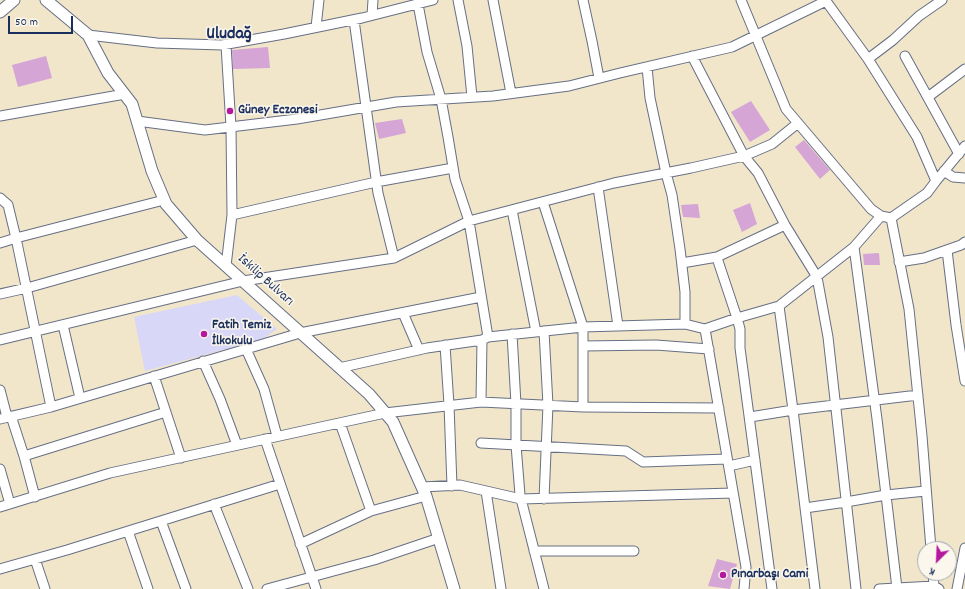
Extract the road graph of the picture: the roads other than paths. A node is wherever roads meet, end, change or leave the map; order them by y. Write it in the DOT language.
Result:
graph roads {
  1 [pos="14,0"];
  2 [pos="46,0"];
  3 [pos="319,0"];
  4 [pos="373,0"];
  5 [pos="433,0"];
  6 [pos="458,0"];
  7 [pos="493,0"];
  8 [pos="583,0"];
  9 [pos="741,0"];
  10 [pos="942,0"];
  11 [pos="418,4"];
  12 [pos="0,12"];
  13 [pos="372,15"];
  14 [pos="354,20"];
  15 [pos="316,27"];
  16 [pos="88,35"];
  17 [pos="756,36"];
  18 [pos="226,45"];
  19 [pos="692,56"];
  20 [pos="906,56"];
  21 [pos="868,59"];
  22 [pos="647,67"];
  23 [pos="965,69"];
  24 [pos="599,78"];
  25 [pos="512,93"];
  26 [pos="124,94"];
  27 [pos="472,97"];
  28 [pos="928,98"];
  29 [pos="441,99"];
  30 [pos="365,108"];
  31 [pos="0,116"];
  32 [pos="137,121"];
  33 [pos="798,123"];
  34 [pos="231,127"];
  35 [pos="965,146"];
  36 [pos="959,154"];
  37 [pos="744,156"];
  38 [pos="453,168"];
  39 [pos="944,171"];
  40 [pos="666,173"];
  41 [pos="965,178"];
  42 [pos="936,181"];
  43 [pos="376,182"];
  44 [pos="598,188"];
  45 [pos="0,198"];
  46 [pos="164,200"];
  47 [pos="542,202"];
  48 [pos="512,210"];
  49 [pos="232,215"];
  50 [pos="881,216"];
  51 [pos="891,218"];
  52 [pos="469,221"];
  53 [pos="785,225"];
  54 [pos="16,238"];
  55 [pos="197,240"];
  56 [pos="965,242"];
  57 [pos="0,243"];
  58 [pos="854,247"];
  59 [pos="947,250"];
  60 [pos="718,257"];
  61 [pos="394,258"];
  62 [pos="899,262"];
  63 [pos="682,263"];
  64 [pos="226,266"];
  65 [pos="817,277"];
  66 [pos="242,280"];
  67 [pos="27,288"];
  68 [pos="0,294"];
  69 [pos="481,297"];
  70 [pos="779,306"];
  71 [pos="403,313"];
  72 [pos="737,318"];
  73 [pos="685,324"];
  74 [pos="63,325"];
  75 [pos="618,326"];
  76 [pos="583,327"];
  77 [pos="705,328"];
  78 [pos="540,331"];
  79 [pos="36,332"];
  80 [pos="300,332"];
  81 [pos="512,334"];
  82 [pos="485,338"];
  83 [pos="0,340"];
  84 [pos="445,345"];
  85 [pos="583,346"];
  86 [pos="246,349"];
  87 [pos="709,349"];
  88 [pos="419,350"];
  89 [pos="203,362"];
  90 [pos="340,368"];
  91 [pos="154,376"];
  92 [pos="965,381"];
  93 [pos="0,390"];
  94 [pos="918,395"];
  95 [pos="80,398"];
  96 [pos="874,400"];
  97 [pos="481,402"];
  98 [pos="516,404"];
  99 [pos="449,405"];
  100 [pos="548,405"];
  101 [pos="835,406"];
  102 [pos="51,407"];
  103 [pos="583,407"];
  104 [pos="719,408"];
  105 [pos="793,410"];
  106 [pos="166,412"];
  107 [pos="385,413"];
  108 [pos="6,417"];
  109 [pos="750,417"];
  110 [pos="340,422"];
  111 [pos="277,436"];
  112 [pos="265,439"];
  113 [pos="481,443"];
  114 [pos="237,445"];
  115 [pos="516,445"];
  116 [pos="545,447"];
  117 [pos="24,456"];
  118 [pos="181,458"];
  119 [pos="755,460"];
  120 [pos="728,463"];
  121 [pos="0,468"];
  122 [pos="280,484"];
  123 [pos="452,486"];
  124 [pos="486,491"];
  125 [pos="926,491"];
  126 [pos="424,492"];
  127 [pos="733,493"];
  128 [pos="886,495"];
  129 [pos="35,496"];
  130 [pos="521,499"];
  131 [pos="544,499"];
  132 [pos="846,502"];
  133 [pos="10,504"];
  134 [pos="214,504"];
  135 [pos="0,507"];
  136 [pos="805,508"];
  137 [pos="371,511"];
  138 [pos="161,521"];
  139 [pos="128,531"];
  140 [pos="439,538"];
  141 [pos="930,541"];
  142 [pos="300,544"];
  143 [pos="965,548"];
  144 [pos="534,551"];
  145 [pos="634,551"];
  146 [pos="35,559"];
  147 [pos="0,569"];
  148 [pos="312,577"];
  149 [pos="897,588"];
  150 [pos="916,588"];
  151 [pos="935,588"];
  152 [pos="45,589"];
  153 [pos="148,589"];
  154 [pos="186,589"];
  155 [pos="248,589"];
  156 [pos="267,589"];
  157 [pos="316,589"];
  158 [pos="454,589"];
  159 [pos="501,589"];
  160 [pos="544,589"];
  161 [pos="744,589"];
  162 [pos="772,589"];
  163 [pos="815,589"];
  164 [pos="856,589"];
  165 [pos="879,589"];
  166 [pos="957,589"];
  1 -- 12 [label="main road"];
  2 -- 16 [label="main road, İskilip Bulvarı"];
  3 -- 15 [label="street"];
  4 -- 13 [label="street"];
  5 -- 11 [label="street"];
  6 -- 27 [label="street"];
  7 -- 25 [label="street"];
  8 -- 24 [label="street"];
  9 -- 17 [label="street"];
  10 -- 21 [label="street"];
  11 -- 13 [label="street"];
  11 -- 29 [label="street"];
  13 -- 14 [label="street"];
  14 -- 15 [label="street"];
  14 -- 30 [label="street"];
  15 -- 18 [label="street"];
  16 -- 18 [label="street"];
  16 -- 26 [label="main road, İskilip Bulvarı"];
  17 -- 19 [label="street"];
  17 -- 21 [label="street"];
  17 -- 33 [label="street"];
  18 -- 34 [label="street"];
  19 -- 22 [label="street"];
  19 -- 37 [label="street"];
  20 -- 28 [label="street"];
  21 -- 42 [label="street"];
  22 -- 24 [label="street"];
  22 -- 40 [label="street"];
  23 -- 28 [label="street"];
  24 -- 25 [label="street"];
  25 -- 27 [label="street"];
  26 -- 31 [label="street"];
  26 -- 32 [label="main road, İskilip Bulvarı"];
  27 -- 29 [label="street"];
  28 -- 36 [label="street"];
  29 -- 30 [label="street"];
  29 -- 38 [label="street"];
  30 -- 34 [label="street"];
  30 -- 43 [label="street"];
  32 -- 34 [label="street"];
  32 -- 46 [label="main road, İskilip Bulvarı"];
  33 -- 37 [label="street"];
  33 -- 50 [label="street"];
  34 -- 49 [label="street"];
  35 -- 36 [label="street"];
  36 -- 39 [label="street"];
  37 -- 40 [label="street"];
  37 -- 53 [label="street"];
  38 -- 43 [label="street"];
  38 -- 52 [label="street"];
  39 -- 41 [label="street"];
  39 -- 42 [label="street"];
  40 -- 44 [label="street"];
  40 -- 63 [label="street"];
  42 -- 51 [label="street"];
  43 -- 49 [label="street"];
  43 -- 61 [label="street"];
  44 -- 47 [label="street"];
  44 -- 75 [label="street"];
  45 -- 54 [label="street"];
  46 -- 54 [label="street"];
  46 -- 55 [label="main road, İskilip Bulvarı"];
  47 -- 48 [label="street"];
  47 -- 76 [label="street"];
  48 -- 52 [label="street"];
  48 -- 78 [label="street"];
  49 -- 64 [label="street"];
  50 -- 51 [label="street"];
  50 -- 58 [label="street"];
  51 -- 62 [label="street"];
  52 -- 61 [label="street"];
  52 -- 69 [label="street"];
  53 -- 60 [label="street"];
  53 -- 65 [label="street"];
  54 -- 57 [label="street"];
  54 -- 67 [label="street"];
  55 -- 64 [label="main road, İskilip Bulvarı"];
  55 -- 67 [label="street"];
  56 -- 59 [label="street"];
  58 -- 65 [label="street"];
  58 -- 96 [label="street"];
  59 -- 62 [label="street"];
  59 -- 92 [label="street"];
  60 -- 63 [label="street"];
  60 -- 72 [label="street"];
  61 -- 66 [label="street"];
  62 -- 94 [label="street"];
  63 -- 73 [label="street"];
  64 -- 66 [label="main road, İskilip Bulvarı"];
  65 -- 70 [label="street"];
  65 -- 101 [label="street"];
  66 -- 74 [label="street"];
  66 -- 80 [label="main road, İskilip Bulvarı"];
  67 -- 68 [label="street"];
  67 -- 79 [label="street"];
  69 -- 71 [label="street"];
  69 -- 82 [label="street"];
  70 -- 72 [label="street"];
  70 -- 105 [label="street"];
  71 -- 80 [label="street"];
  71 -- 88 [label="street"];
  72 -- 77 [label="street"];
  72 -- 109 [label="street"];
  73 -- 75 [label="street"];
  73 -- 77 [label="street"];
  74 -- 79 [label="street"];
  74 -- 95 [label="street"];
  75 -- 76 [label="street"];
  76 -- 78 [label="street"];
  76 -- 85 [label="street"];
  77 -- 87 [label="street"];
  78 -- 81 [label="street"];
  78 -- 100 [label="street"];
  79 -- 83 [label="street"];
  79 -- 102 [label="street"];
  80 -- 86 [label="street"];
  80 -- 90 [label="main road, İskilip Bulvarı"];
  81 -- 82 [label="street"];
  81 -- 98 [label="street"];
  82 -- 84 [label="street"];
  82 -- 97 [label="street"];
  84 -- 88 [label="street"];
  84 -- 99 [label="street"];
  85 -- 87 [label="street"];
  85 -- 103 [label="street"];
  86 -- 89 [label="street"];
  86 -- 111 [label="street"];
  87 -- 104 [label="street"];
  88 -- 90 [label="street"];
  89 -- 91 [label="street"];
  89 -- 114 [label="street"];
  90 -- 107 [label="main road, İskilip Bulvarı"];
  91 -- 95 [label="street"];
  91 -- 106 [label="street"];
  93 -- 108 [label="street"];
  94 -- 96 [label="street"];
  94 -- 125 [label="street"];
  95 -- 102 [label="street"];
  96 -- 101 [label="street"];
  96 -- 128 [label="street"];
  97 -- 98 [label="street"];
  97 -- 99 [label="street"];
  98 -- 100 [label="street"];
  98 -- 115 [label="street"];
  99 -- 107 [label="street"];
  99 -- 123 [label="street"];
  100 -- 103 [label="street"];
  100 -- 116 [label="street"];
  101 -- 105 [label="street"];
  101 -- 132 [label="street"];
  102 -- 108 [label="street"];
  103 -- 104 [label="street"];
  104 -- 120 [label="street"];
  105 -- 109 [label="street"];
  105 -- 136 [label="street"];
  106 -- 117 [label="street"];
  106 -- 118 [label="street"];
  107 -- 110 [label="street"];
  107 -- 126 [label="main road, İskilip Bulvarı"];
  108 -- 117 [label="street"];
  109 -- 119 [label="street"];
  110 -- 111 [label="street"];
  110 -- 137 [label="street"];
  111 -- 112 [label="street"];
  112 -- 114 [label="street"];
  112 -- 122 [label="street"];
  113 -- 115 [label="street"];
  114 -- 118 [label="street"];
  115 -- 116 [label="street"];
  115 -- 130 [label="street"];
  116 -- 120 [label="street"];
  116 -- 131 [label="street"];
  117 -- 129 [label="street"];
  118 -- 129 [label="street"];
  119 -- 120 [label="street"];
  119 -- 162 [label="street"];
  120 -- 127 [label="street"];
  121 -- 133 [label="street"];
  122 -- 134 [label="street"];
  122 -- 142 [label="street"];
  123 -- 124 [label="street"];
  123 -- 126 [label="street"];
  124 -- 130 [label="street"];
  124 -- 159 [label="street"];
  125 -- 128 [label="street"];
  125 -- 141 [label="street"];
  126 -- 137 [label="street"];
  126 -- 140 [label="main road, İskilip Bulvarı"];
  127 -- 131 [label="street"];
  127 -- 161 [label="street"];
  128 -- 132 [label="street"];
  128 -- 149 [label="street"];
  129 -- 133 [label="street"];
  130 -- 131 [label="street"];
  130 -- 144 [label="street"];
  132 -- 136 [label="street"];
  132 -- 164 [label="street"];
  133 -- 135 [label="street"];
  134 -- 138 [label="street"];
  134 -- 155 [label="street"];
  136 -- 163 [label="street"];
  137 -- 142 [label="street"];
  138 -- 139 [label="street"];
  138 -- 154 [label="street"];
  139 -- 146 [label="street"];
  139 -- 153 [label="street"];
  140 -- 148 [label="street"];
  140 -- 158 [label="main road, İskilip Bulvarı"];
  142 -- 148 [label="street"];
  143 -- 166 [label="street"];
  144 -- 145 [label="street"];
  144 -- 160 [label="street"];
  146 -- 147 [label="street"];
  146 -- 152 [label="street"];
  148 -- 156 [label="street"];
  148 -- 157 [label="street"];
  149 -- 150 [label="street"];
  149 -- 165 [label="street"];
  150 -- 151 [label="street"];
}
